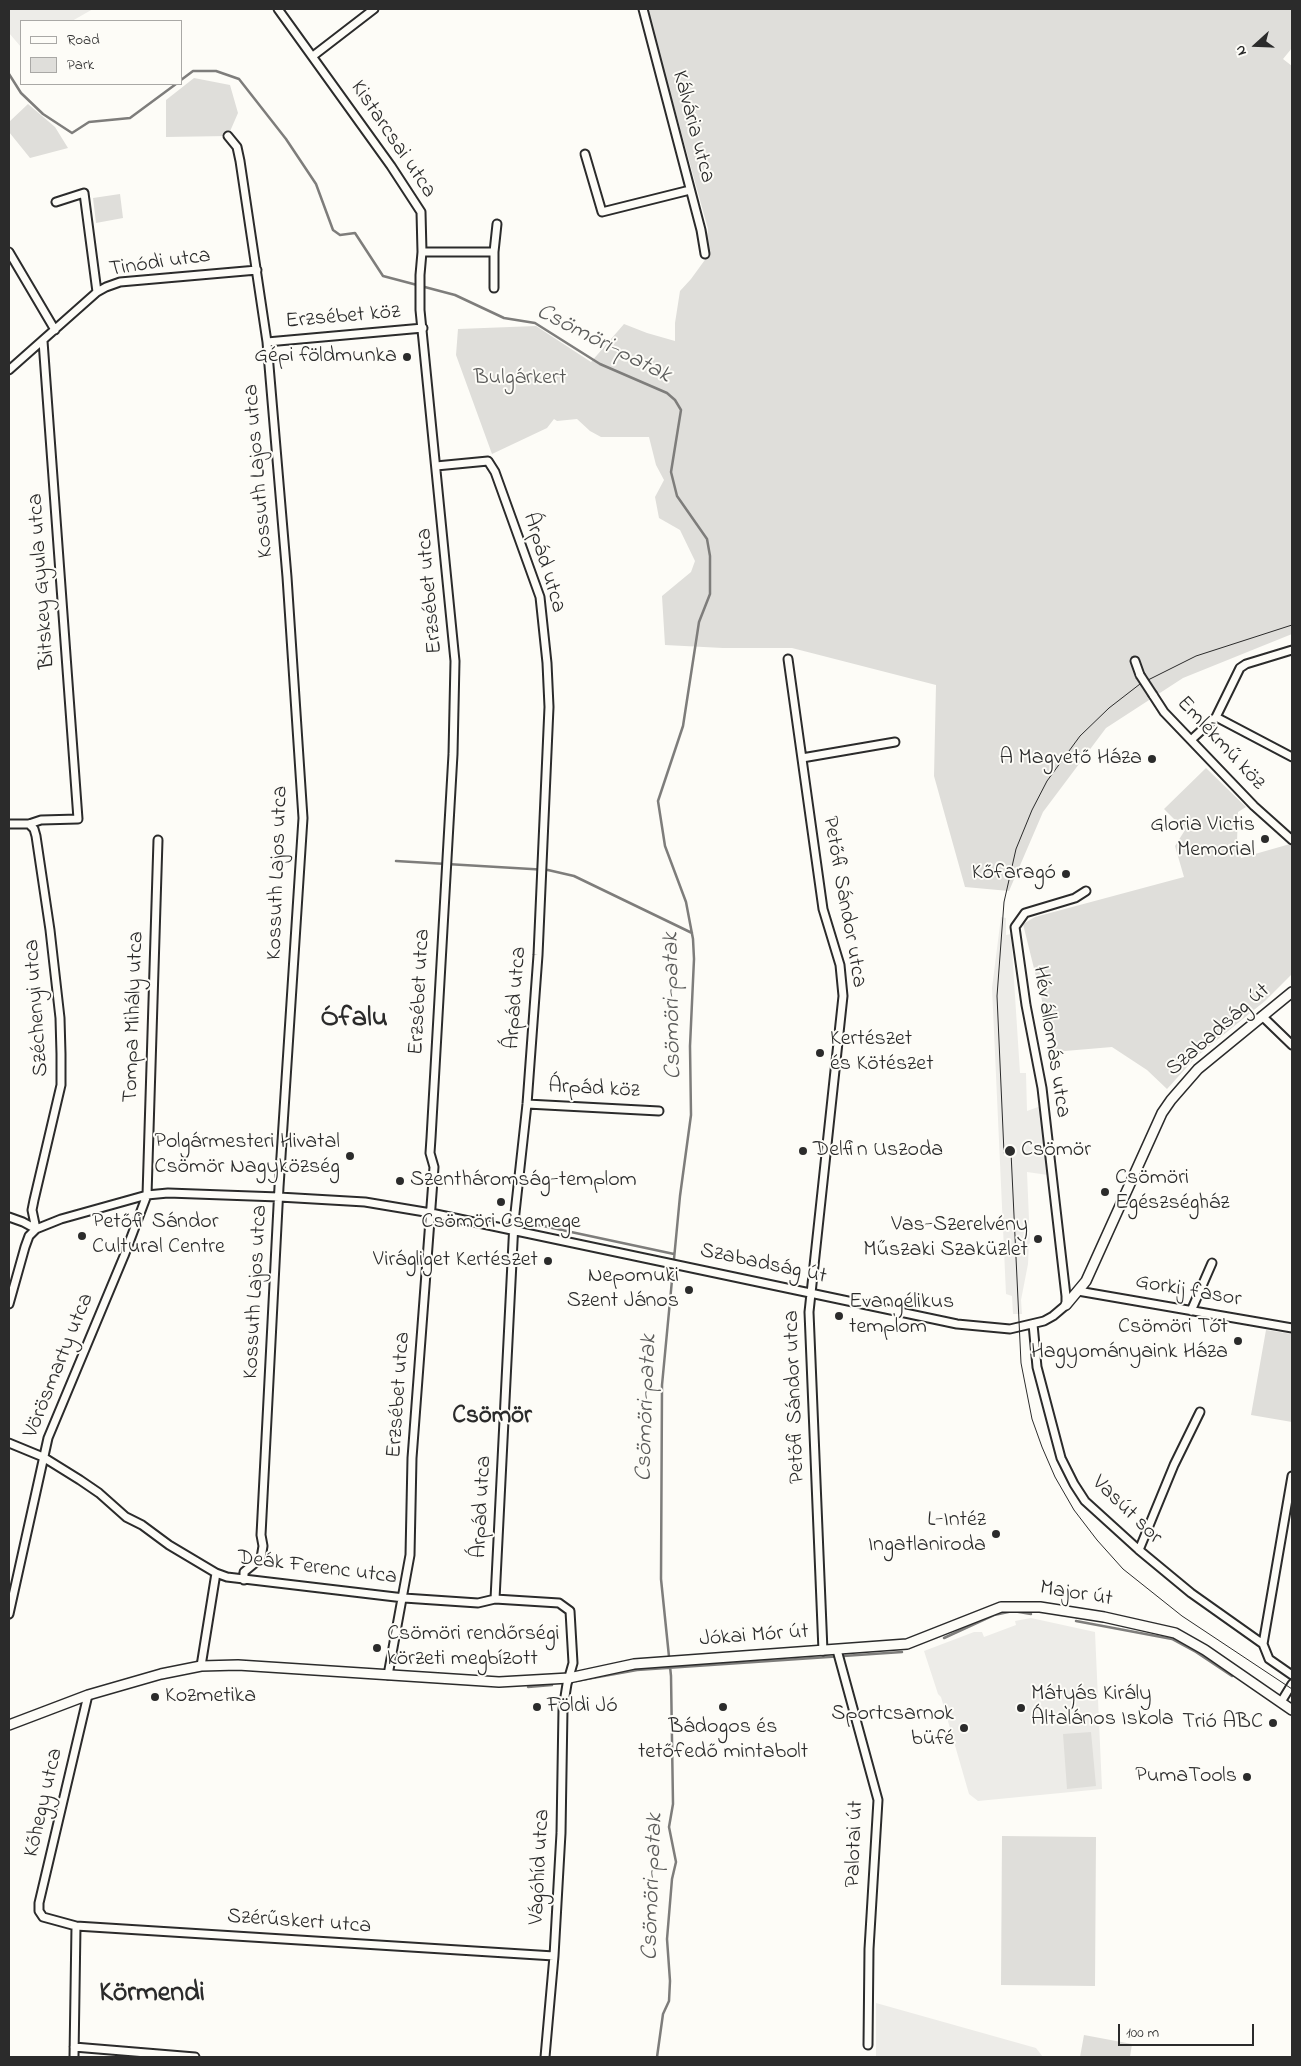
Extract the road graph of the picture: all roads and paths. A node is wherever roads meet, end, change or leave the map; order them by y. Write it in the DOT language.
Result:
graph roads {
  1 [pos="278,9"];
  2 [pos="374,9"];
  3 [pos="643,9"];
  4 [pos="313,56"];
  5 [pos="228,136"];
  6 [pos="584,154"];
  7 [pos="690,190"];
  8 [pos="56,202"];
  9 [pos="497,224"];
  10 [pos="9,252"];
  11 [pos="422,252"];
  12 [pos="494,252"];
  13 [pos="705,254"];
  14 [pos="257,270"];
  15 [pos="494,288"];
  16 [pos="96,292"];
  17 [pos="420,310"];
  18 [pos="423,328"];
  19 [pos="55,330"];
  20 [pos="43,341"];
  21 [pos="267,342"];
  22 [pos="9,370"];
  23 [pos="436,466"];
  24 [pos="1292,650"];
  25 [pos="788,659"];
  26 [pos="1136,661"];
  27 [pos="1216,718"];
  28 [pos="1191,740"];
  29 [pos="895,742"];
  30 [pos="1292,757"];
  31 [pos="802,758"];
  32 [pos="9,824"];
  33 [pos="29,824"];
  34 [pos="158,840"];
  35 [pos="1292,840"];
  36 [pos="1086,890"];
  37 [pos="1292,992"];
  38 [pos="1262,1016"];
  39 [pos="1292,1045"];
  40 [pos="527,1104"];
  41 [pos="659,1111"];
  42 [pos="147,1195"];
  43 [pos="279,1197"];
  44 [pos="431,1213"];
  45 [pos="9,1218"];
  46 [pos="36,1229"];
  47 [pos="514,1231"];
  48 [pos="1212,1263"];
  49 [pos="1078,1291"];
  50 [pos="811,1294"];
  51 [pos="9,1304"];
  52 [pos="1066,1305"];
  53 [pos="1191,1311"];
  54 [pos="1033,1324"];
  55 [pos="1292,1328"];
  56 [pos="1200,1412"];
  57 [pos="9,1443"];
  58 [pos="43,1458"];
  59 [pos="1292,1476"];
  60 [pos="1139,1550"];
  61 [pos="216,1573"];
  62 [pos="244,1580"];
  63 [pos="404,1598"];
  64 [pos="496,1598"];
  65 [pos="567,1608"];
  66 [pos="9,1614"];
  67 [pos="1263,1644"];
  68 [pos="823,1651"];
  69 [pos="838,1655"];
  70 [pos="201,1666"];
  71 [pos="388,1675"];
  72 [pos="1292,1675"];
  73 [pos="569,1678"];
  74 [pos="1292,1684"];
  75 [pos="88,1695"];
  76 [pos="1280,1702"];
  77 [pos="1292,1710"];
  78 [pos="9,1726"];
  79 [pos="43,1917"];
  80 [pos="76,1926"];
  81 [pos="554,1956"];
  82 [pos="868,2045"];
  83 [pos="74,2047"];
  84 [pos="74,2057"];
  85 [pos="195,2057"];
  86 [pos="545,2057"];
  1 -- 4 [label="street, Kistarcsai utca"];
  2 -- 4 [label="street"];
  3 -- 7 [label="street, Kálvária utca"];
  4 -- 11 [label="street, Kistarcsai utca"];
  5 -- 14 [label="street, Kossuth Lajos utca"];
  6 -- 7 [label="street"];
  7 -- 13 [label="street, Kálvária utca"];
  8 -- 16 [label="street"];
  9 -- 12 [label="street"];
  10 -- 19 [label="street"];
  11 -- 12 [label="street"];
  11 -- 17 [label="street, Kistarcsai utca"];
  12 -- 15 [label="street"];
  14 -- 16 [label="street, Tinódi utca"];
  14 -- 21 [label="street, Kossuth Lajos utca"];
  16 -- 19 [label="street, Tinódi utca"];
  17 -- 18 [label="street, Erzsébet utca"];
  18 -- 21 [label="street, Erzsébet köz"];
  18 -- 23 [label="street, Erzsébet utca"];
  19 -- 20 [label="street, Tinódi utca"];
  20 -- 22 [label="street, Tinódi utca"];
  20 -- 33 [label="street, Bitskey Gyula utca"];
  21 -- 43 [label="street, Kossuth Lajos utca"];
  23 -- 40 [label="street, Árpád utca"];
  23 -- 44 [label="street, Erzsébet utca"];
  24 -- 27 [label="street"];
  25 -- 31 [label="street, Petőfi Sándor utca"];
  26 -- 28 [label="street, Emlékmű köz, bridge"];
  27 -- 28 [label="street"];
  27 -- 30 [label="street"];
  28 -- 35 [label="street, Emlékmű köz"];
  29 -- 31 [label="street"];
  31 -- 50 [label="street, Petőfi Sándor utca"];
  32 -- 33 [label="street"];
  33 -- 46 [label="street, Széchenyi utca"];
  34 -- 42 [label="street, Tompa Mihály utca"];
  36 -- 52 [label="street, Hév állomás utca"];
  37 -- 38 [label="street, Szabadság út"];
  38 -- 39 [label="street"];
  38 -- 49 [label="street, Szabadság út"];
  40 -- 41 [label="street, Árpád köz"];
  40 -- 47 [label="street, Árpád utca"];
  42 -- 43 [label="street, Szabadság út"];
  42 -- 46 [label="street, Szabadság út"];
  42 -- 58 [label="street, Vörösmarty utca"];
  43 -- 44 [label="street, Szabadság út"];
  43 -- 62 [label="street, Kossuth Lajos utca"];
  44 -- 47 [label="street, Szabadság út"];
  44 -- 63 [label="street, Erzsébet utca"];
  45 -- 46 [label="street"];
  46 -- 51 [label="street"];
  47 -- 50 [label="street, Szabadság út"];
  47 -- 64 [label="street, Árpád utca"];
  48 -- 53 [label="street"];
  49 -- 52 [label="street, Szabadság út"];
  49 -- 53 [label="street, Gorkij fasor"];
  50 -- 54 [label="street, Szabadság út"];
  50 -- 68 [label="street, Petőfi Sándor utca"];
  52 -- 54 [label="street, Szabadság út"];
  53 -- 55 [label="street, Gorkij fasor"];
  54 -- 60 [label="street, Vasút sor"];
  56 -- 60 [label="street"];
  57 -- 58 [label="street, Deák Ferenc utca"];
  58 -- 61 [label="street, Deák Ferenc utca"];
  58 -- 66 [label="street, Vörösmarty utca"];
  59 -- 67 [label="street"];
  60 -- 67 [label="street, Vasút sor"];
  61 -- 62 [label="street, Deák Ferenc utca"];
  61 -- 70 [label="street"];
  62 -- 63 [label="street, Deák Ferenc utca"];
  63 -- 64 [label="street, Deák Ferenc utca"];
  63 -- 71 [label="street, Erzsébet utca"];
  64 -- 65 [label="street, Deák Ferenc utca"];
  65 -- 73 [label="street, Vágóhíd utca"];
  67 -- 72 [label="street"];
  68 -- 69 [label="street, Jókai Mór út"];
  68 -- 73 [label="street, Jókai Mór út"];
  69 -- 76 [label="street, Major út"];
  69 -- 82 [label="street, Palotai út"];
  70 -- 71 [label="street, Jókai Mór út"];
  70 -- 75 [label="street, Jókai Mór út"];
  71 -- 73 [label="street, Jókai Mór út"];
  73 -- 81 [label="street, Vágóhíd utca"];
  74 -- 76 [label="street"];
  75 -- 78 [label="street, Jókai Mór út"];
  75 -- 79 [label="street, Kőhegy utca"];
  76 -- 77 [label="street, Major út"];
  79 -- 80 [label="street, Szérűskert utca"];
  80 -- 81 [label="street, Szérűskert utca"];
  80 -- 83 [label="street"];
  81 -- 86 [label="street, Vágóhíd utca"];
  83 -- 84 [label="street"];
  83 -- 85 [label="street"];
}
